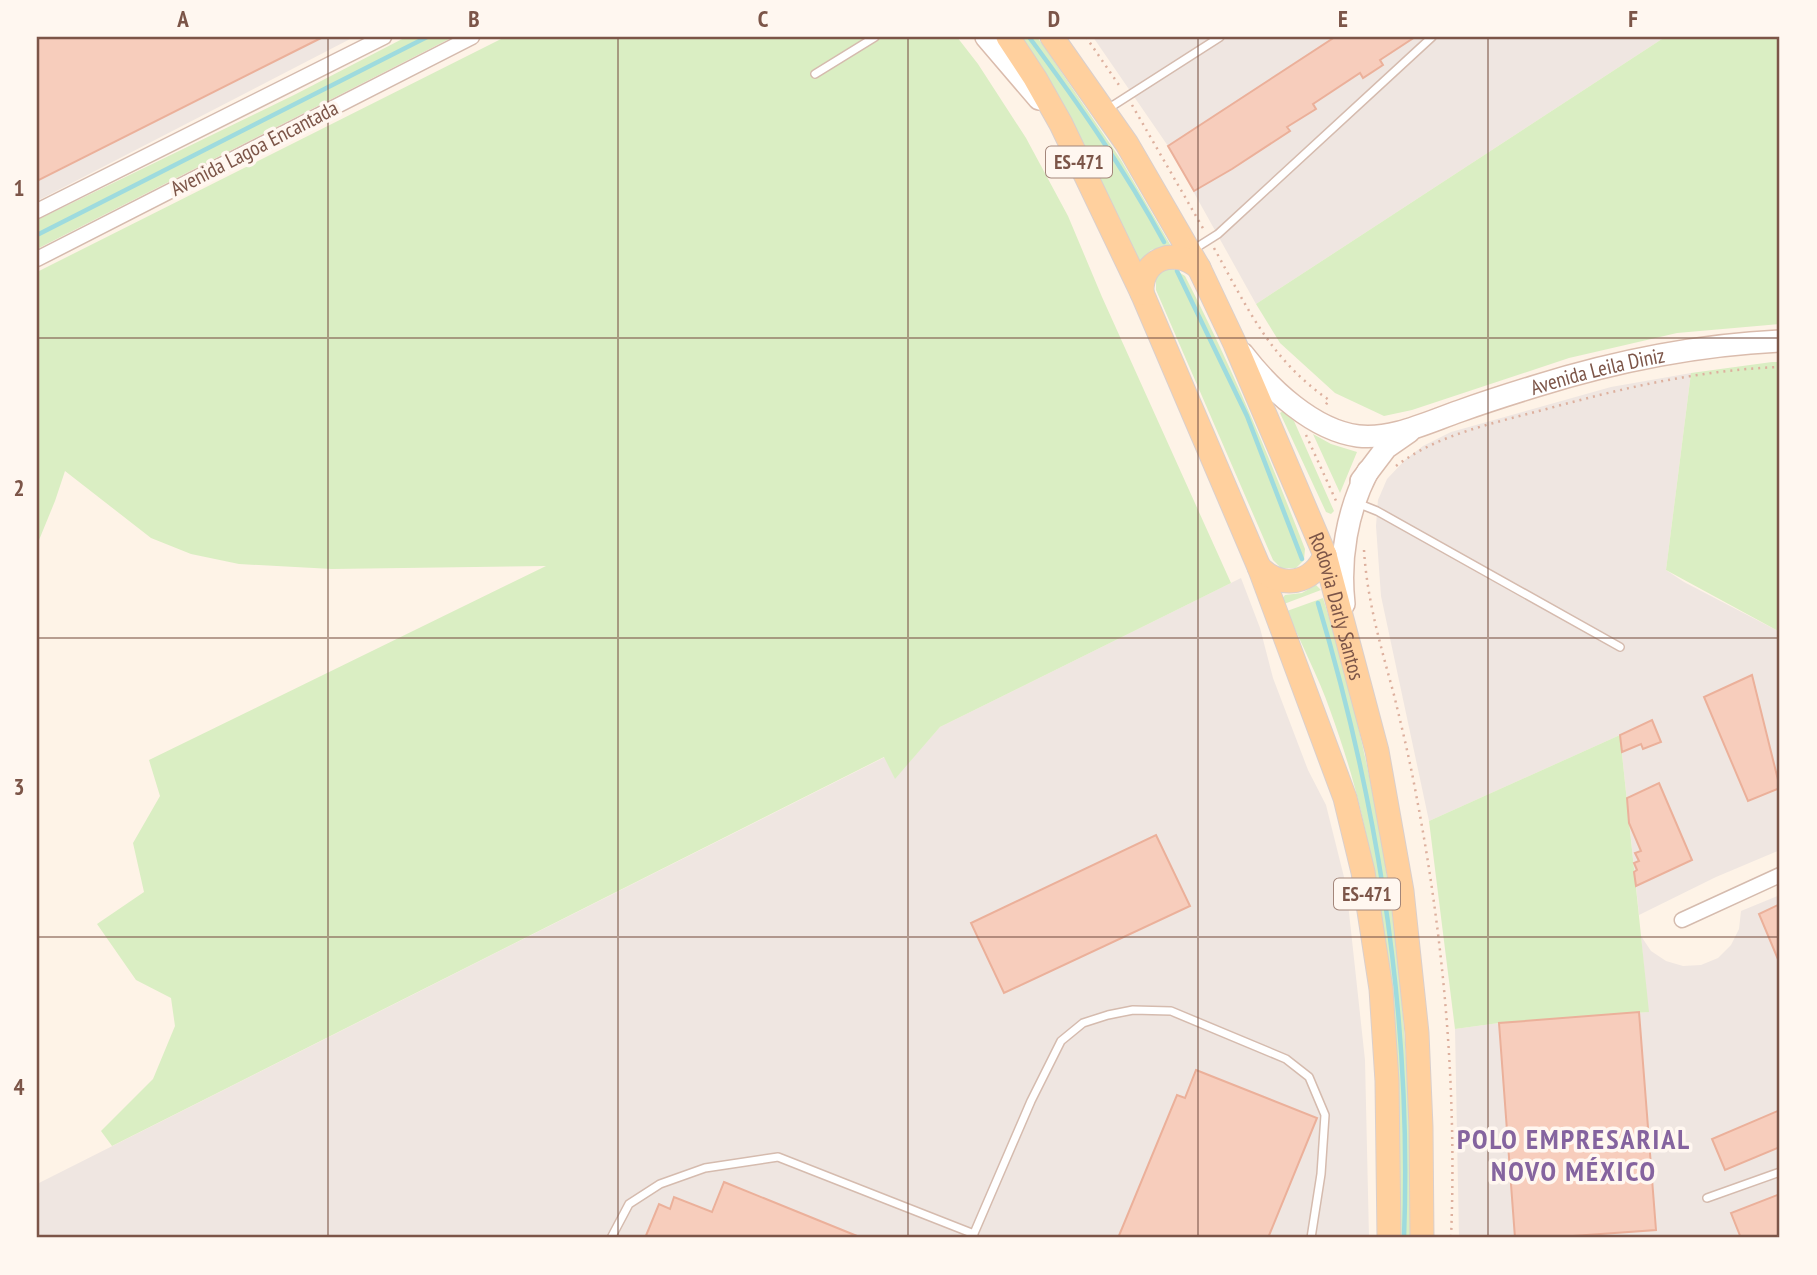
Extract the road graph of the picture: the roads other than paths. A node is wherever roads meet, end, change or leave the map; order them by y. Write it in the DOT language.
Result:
graph roads {
  1 [pos="384,37"];
  2 [pos="472,37"];
  3 [pos="876,37"];
  4 [pos="986,37"];
  5 [pos="1008,37"];
  6 [pos="1052,37"];
  7 [pos="1220,37"];
  8 [pos="1432,37"];
  9 [pos="815,74"];
  10 [pos="1105,110"];
  11 [pos="1060,124"];
  12 [pos="37,211"];
  13 [pos="37,259"];
  14 [pos="1195,260"];
  15 [pos="1142,293"];
  16 [pos="1780,341"];
  17 [pos="1236,344"];
  18 [pos="1421,425"];
  19 [pos="1349,506"];
  20 [pos="1325,555"];
  21 [pos="1259,567"];
  22 [pos="1348,640"];
  23 [pos="1620,647"];
  24 [pos="1780,875"];
  25 [pos="1682,920"];
  26 [pos="1780,1172"];
  27 [pos="1707,1198"];
  28 [pos="973,1236"];
  29 [pos="611,1238"];
  30 [pos="1311,1238"];
  31 [pos="1389,1238"];
  32 [pos="1422,1238"];
  1 -- 12 [label="street, Avenida Lagoa Encantada"];
  2 -- 13 [label="street, Avenida Lagoa Encantada"];
  3 -- 9 [label="lane"];
  4 -- 11 [label="main road"];
  5 -- 11 [label="main road, ES-471"];
  6 -- 10 [label="main road, Rodovia Darly Santos / ES-471"];
  7 -- 10 [label="lane"];
  8 -- 14 [label="lane"];
  10 -- 14 [label="main road, Rodovia Darly Santos / ES-471"];
  11 -- 15 [label="main road, ES-471"];
  14 -- 15 [label="main road"];
  14 -- 17 [label="main road, Rodovia Darly Santos / ES-471"];
  15 -- 21 [label="main road, ES-471"];
  16 -- 18 [label="main road, Avenida Leila Diniz"];
  17 -- 18 [label="main road, Avenida Leila Diniz"];
  17 -- 20 [label="main road, Rodovia Darly Santos / ES-471"];
  18 -- 19 [label="main road, Avenida Leila Diniz"];
  19 -- 20 [label="main road, Avenida Leila Diniz"];
  19 -- 22 [label="main road"];
  19 -- 23 [label="lane"];
  20 -- 21 [label="main road"];
  20 -- 22 [label="main road, Rodovia Darly Santos / ES-471"];
  21 -- 31 [label="main road, ES-471"];
  22 -- 32 [label="main road, Rodovia Darly Santos / ES-471"];
  24 -- 25 [label="street"];
  26 -- 27 [label="lane"];
  28 -- 29 [label="lane"];
  28 -- 30 [label="lane"];
}
